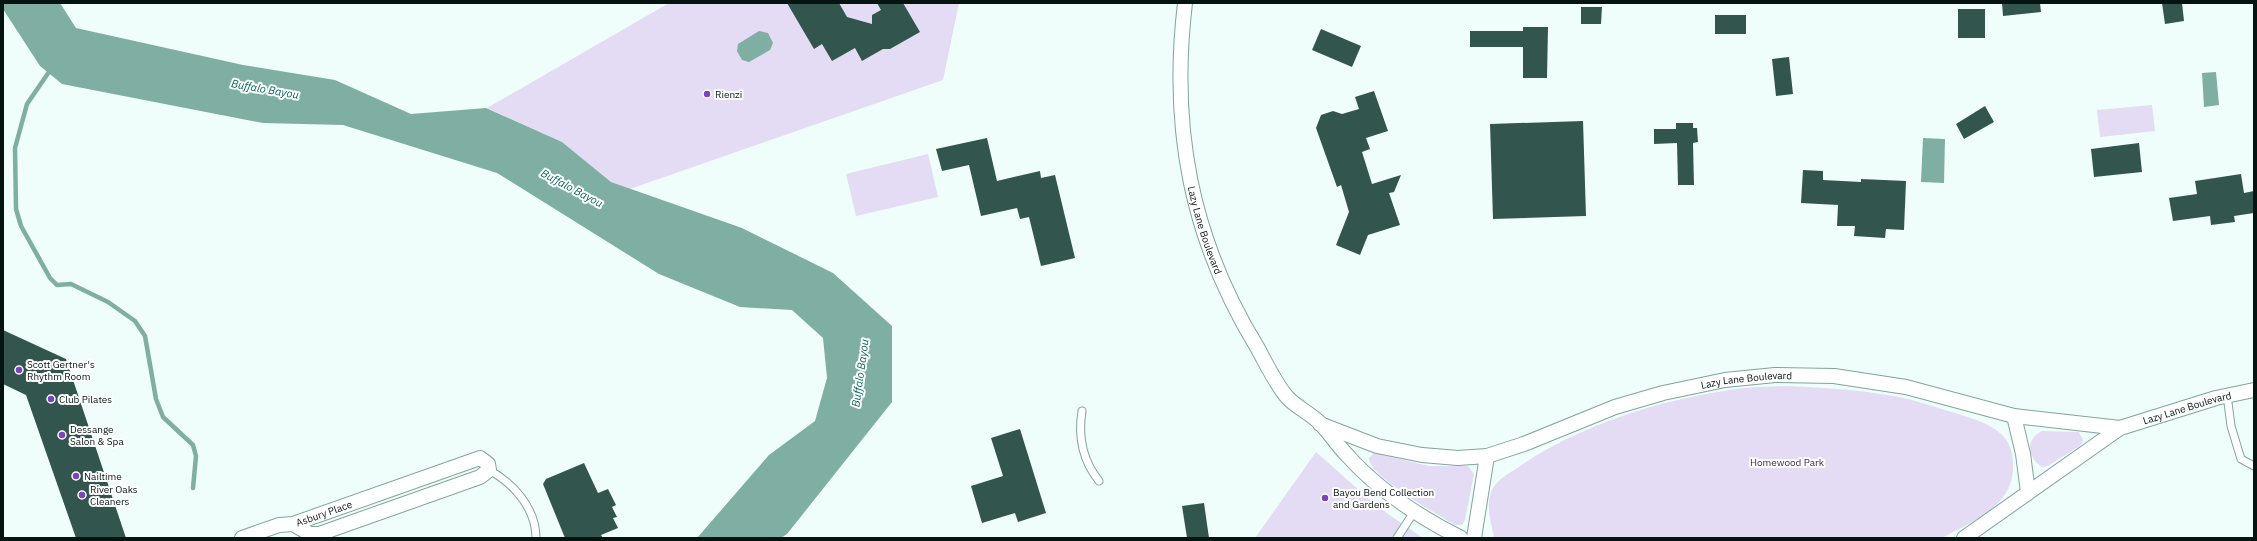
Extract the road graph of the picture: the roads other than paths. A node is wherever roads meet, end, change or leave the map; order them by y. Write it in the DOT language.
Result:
graph roads {
  1 [pos="1185,3"];
  2 [pos="2254,390"];
  3 [pos="2227,396"];
  4 [pos="1082,411"];
  5 [pos="2014,416"];
  6 [pos="1320,424"];
  7 [pos="2120,428"];
  8 [pos="1487,456"];
  9 [pos="2254,466"];
  10 [pos="489,470"];
  11 [pos="1098,480"];
  12 [pos="410,483"];
  13 [pos="2028,492"];
  14 [pos="415,500"];
  15 [pos="1414,512"];
  16 [pos="295,531"];
  17 [pos="242,538"];
  18 [pos="536,538"];
  19 [pos="1397,538"];
  20 [pos="1461,538"];
  21 [pos="1474,538"];
  22 [pos="1964,538"];
  1 -- 6 [label="street, Lazy Lane Boulevard"];
  2 -- 3 [label="street, Lazy Lane Boulevard"];
  3 -- 7 [label="street, Lazy Lane Boulevard"];
  3 -- 9 [label="lane"];
  4 -- 11 [label="lane"];
  5 -- 7 [label="street, Lazy Lane Boulevard"];
  5 -- 8 [label="street, Lazy Lane Boulevard"];
  5 -- 13 [label="street"];
  6 -- 8 [label="street, Lazy Lane Boulevard"];
  6 -- 15 [label="street, Lazy Lane Boulevard"];
  7 -- 13 [label="street, Lazy Lane Boulevard"];
  8 -- 21 [label="street"];
  10 -- 12 [label="street, Asbury Place"];
  10 -- 14 [label="street, Asbury Place"];
  10 -- 18 [label="lane"];
  12 -- 14 [label="street"];
  12 -- 16 [label="street, Asbury Place"];
  13 -- 22 [label="street, Lazy Lane Boulevard"];
  14 -- 16 [label="street, Asbury Place"];
  15 -- 19 [label="lane"];
  15 -- 20 [label="street, Lazy Lane Boulevard"];
  16 -- 17 [label="street"];
}
